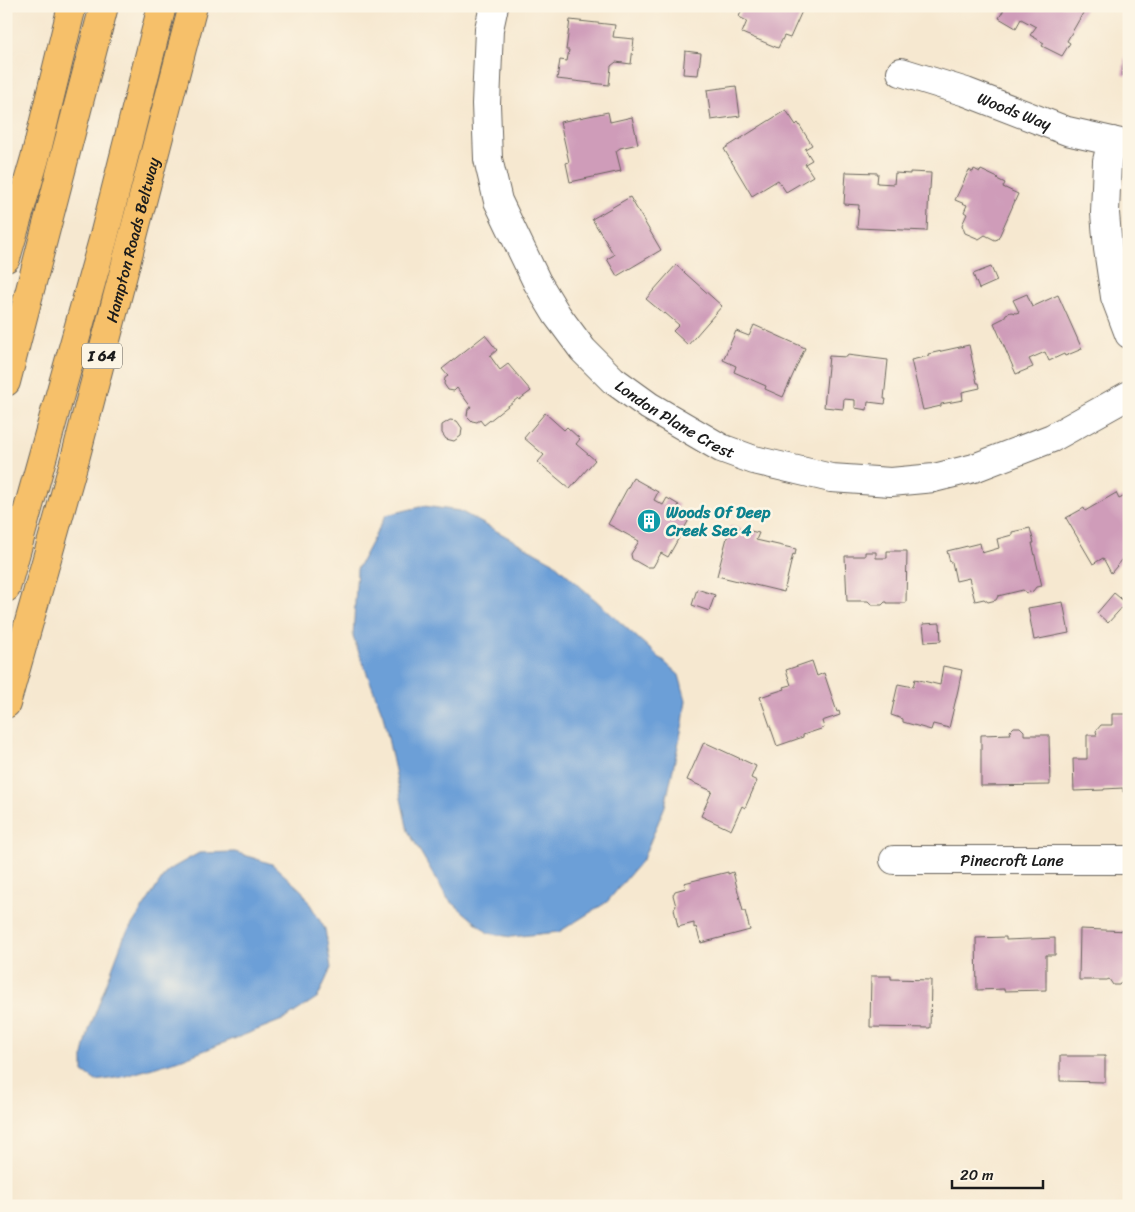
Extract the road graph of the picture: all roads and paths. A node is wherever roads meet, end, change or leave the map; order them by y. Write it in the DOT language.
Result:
graph roads {
  1 [pos="72,6"];
  2 [pos="104,6"];
  3 [pos="162,6"];
  4 [pos="193,6"];
  5 [pos="494,6"];
  6 [pos="901,72"];
  7 [pos="1120,143"];
  8 [pos="6,258"];
  9 [pos="1129,334"];
  10 [pos="6,382"];
  11 [pos="1129,395"];
  12 [pos="6,588"];
  13 [pos="6,704"];
  14 [pos="894,860"];
  15 [pos="1129,860"];
  1 -- 8 [label="highway"];
  2 -- 10 [label="highway"];
  3 -- 12 [label="highway"];
  4 -- 13 [label="highway, Hampton Roads Beltway / I 64"];
  5 -- 11 [label="street, London Plane Crest"];
  6 -- 7 [label="street, Woods Way"];
  7 -- 9 [label="street"];
  14 -- 15 [label="street, Pinecroft Lane"];
}
